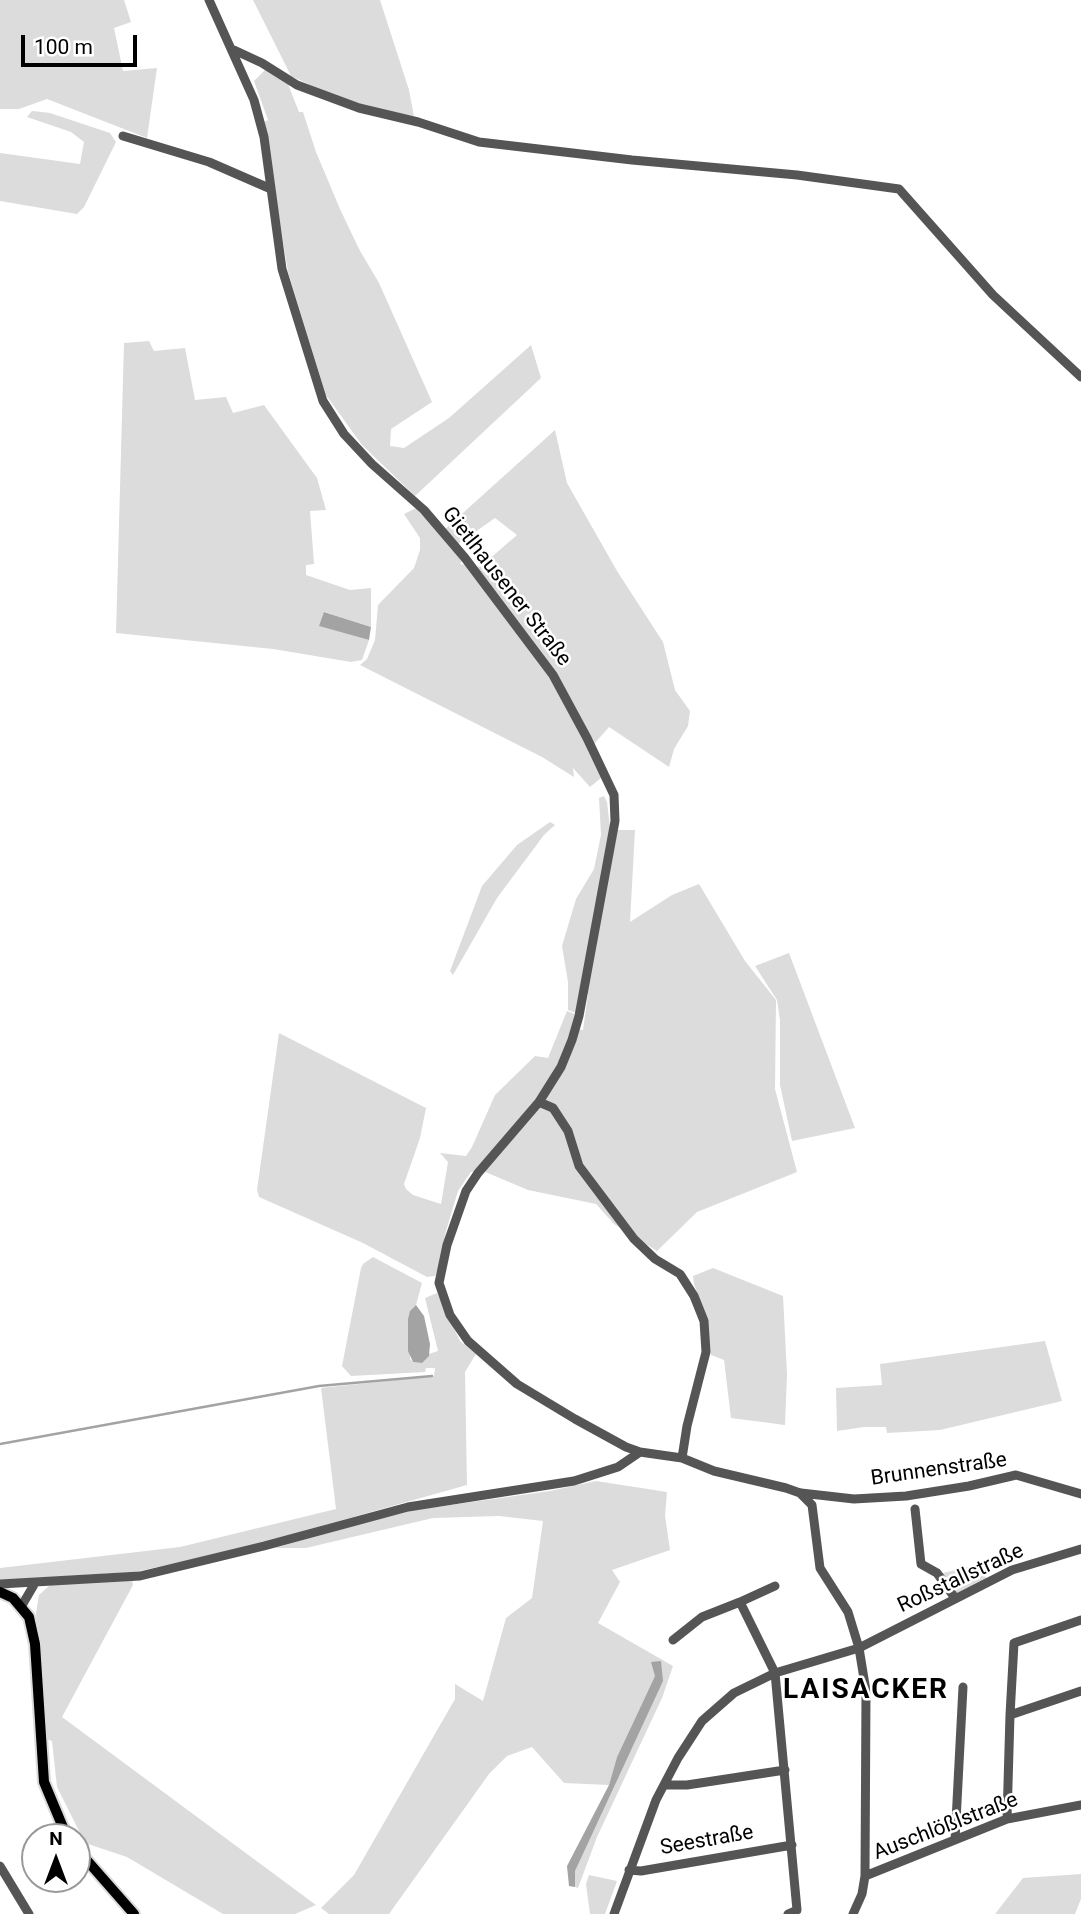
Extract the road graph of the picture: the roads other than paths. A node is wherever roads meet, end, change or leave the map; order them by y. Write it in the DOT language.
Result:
graph roads {
  1 [pos="209,0"];
  2 [pos="234,50"];
  3 [pos="123,136"];
  4 [pos="271,189"];
  5 [pos="1081,377"];
  6 [pos="539,1101"];
  7 [pos="640,1452"];
  8 [pos="682,1458"];
  9 [pos="800,1493"];
  10 [pos="1081,1494"];
  11 [pos="915,1509"];
  12 [pos="1081,1549"];
  13 [pos="35,1583"];
  14 [pos="0,1584"];
  15 [pos="775,1586"];
  16 [pos="0,1592"];
  17 [pos="955,1598"];
  18 [pos="740,1602"];
  19 [pos="21,1607"];
  20 [pos="1081,1620"];
  21 [pos="673,1640"];
  22 [pos="859,1648"];
  23 [pos="775,1673"];
  24 [pos="963,1687"];
  25 [pos="1081,1691"];
  26 [pos="1010,1715"];
  27 [pos="785,1770"];
  28 [pos="665,1786"];
  29 [pos="1081,1805"];
  30 [pos="1007,1819"];
  31 [pos="61,1823"];
  32 [pos="955,1840"];
  33 [pos="792,1845"];
  34 [pos="91,1865"];
  35 [pos="0,1866"];
  36 [pos="629,1870"];
  37 [pos="865,1876"];
  38 [pos="29,1914"];
  39 [pos="134,1914"];
  40 [pos="614,1914"];
  41 [pos="788,1914"];
  42 [pos="853,1914"];
  1 -- 2 [label="street, Gietlhausener Straße"];
  2 -- 4 [label="street, Gietlhausener Straße"];
  2 -- 5 [label="street"];
  3 -- 4 [label="street"];
  4 -- 6 [label="street, Gietlhausener Straße"];
  6 -- 7 [label="street, Gietlhausener Straße"];
  6 -- 8 [label="street"];
  7 -- 8 [label="street, Gietlhausener Straße"];
  7 -- 13 [label="street"];
  8 -- 9 [label="street, Gietlhausener Straße"];
  9 -- 10 [label="street, Brunnenstraße"];
  9 -- 22 [label="street"];
  11 -- 17 [label="street"];
  12 -- 17 [label="street, Roßstallstraße"];
  13 -- 14 [label="street"];
  13 -- 19 [label="street"];
  15 -- 18 [label="street"];
  16 -- 19 [label="main road"];
  17 -- 22 [label="street, Roßstallstraße"];
  18 -- 21 [label="street"];
  18 -- 23 [label="street"];
  19 -- 31 [label="main road"];
  20 -- 26 [label="street"];
  22 -- 23 [label="street, Seestraße"];
  22 -- 37 [label="street"];
  23 -- 27 [label="street"];
  23 -- 28 [label="street, Seestraße"];
  24 -- 32 [label="street"];
  25 -- 26 [label="street"];
  26 -- 30 [label="street"];
  27 -- 28 [label="street"];
  27 -- 33 [label="street"];
  28 -- 36 [label="street, Seestraße"];
  29 -- 30 [label="street, Auschlößlstraße"];
  30 -- 32 [label="street, Auschlößlstraße"];
  32 -- 37 [label="street, Auschlößlstraße"];
  33 -- 36 [label="street, Seestraße"];
  33 -- 41 [label="street"];
  34 -- 39 [label="main road"];
  35 -- 38 [label="street"];
  36 -- 40 [label="street, Seestraße"];
  37 -- 42 [label="street"];
}
